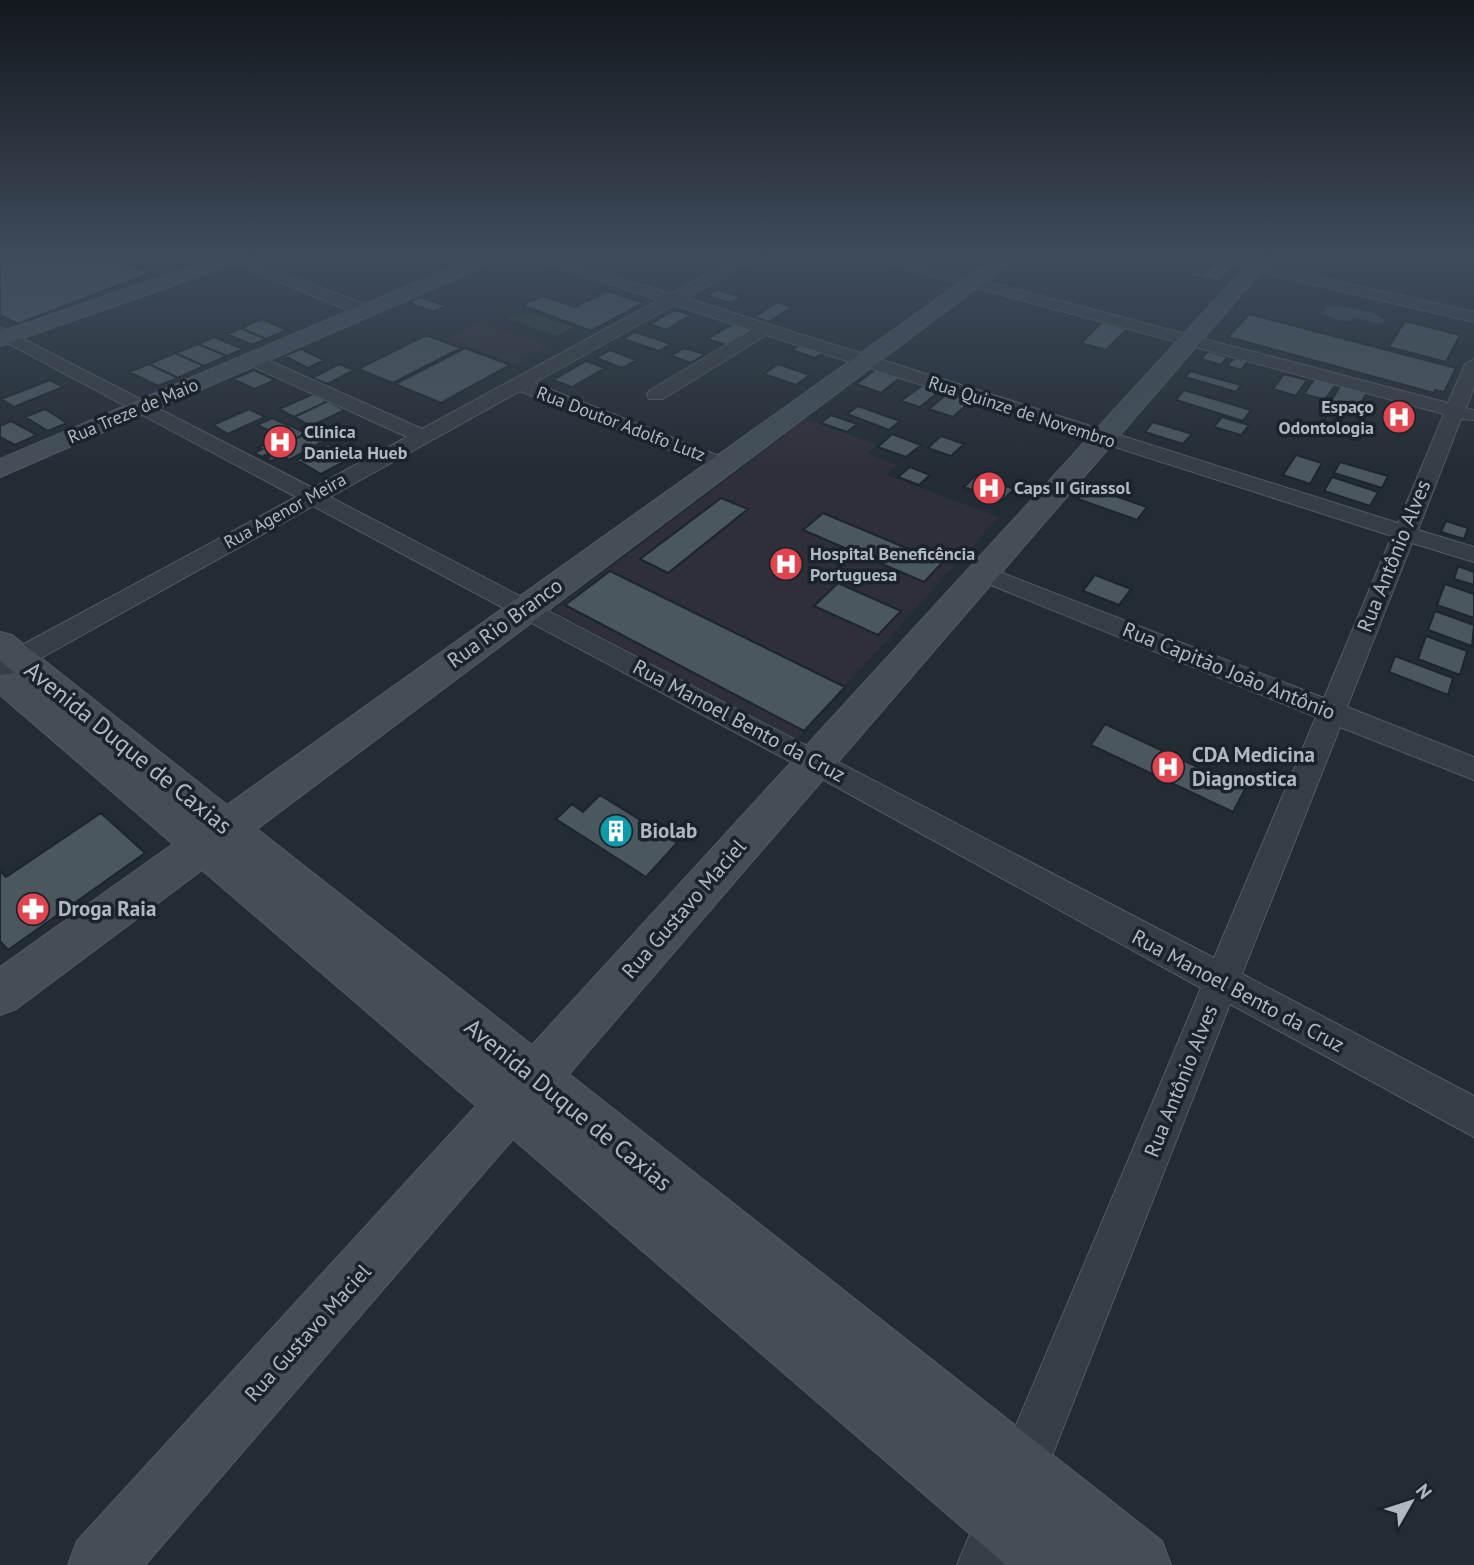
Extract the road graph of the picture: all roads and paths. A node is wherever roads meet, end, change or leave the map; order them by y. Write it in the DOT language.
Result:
graph roads {
  1 [pos="29,327"];
  2 [pos="329,327"];
  3 [pos="620,327"];
  4 [pos="758,327"];
  5 [pos="912,327"];
  6 [pos="1138,327"];
  7 [pos="1202,327"];
  8 [pos="764,329"];
  9 [pos="3,336"];
  10 [pos="1189,341"];
  11 [pos="253,360"];
  12 [pos="865,362"];
  13 [pos="1474,364"];
  14 [pos="519,384"];
  15 [pos="656,395"];
  16 [pos="144,406"];
  17 [pos="1464,414"];
  18 [pos="421,436"];
  19 [pos="1103,438"];
  20 [pos="722,464"];
  21 [pos="0,469"];
  22 [pos="313,495"];
  23 [pos="1404,533"];
  24 [pos="1474,555"];
  25 [pos="984,574"];
  26 [pos="525,608"];
  27 [pos="5,662"];
  28 [pos="1331,711"];
  29 [pos="814,761"];
  30 [pos="1474,769"];
  31 [pos="214,838"];
  32 [pos="1222,983"];
  33 [pos="0,994"];
  34 [pos="523,1092"];
  35 [pos="1474,1117"];
  36 [pos="1002,1518"];
  37 [pos="101,1565"];
  38 [pos="1057,1565"];
  39 [pos="1138,1565"];
  1 -- 9 [label="street"];
  2 -- 11 [label="street, Rua Treze de Maio"];
  3 -- 14 [label="street, Rua Agenor Meira"];
  4 -- 8 [label="street, Rua Quinze de Novembro"];
  5 -- 12 [label="street, Rua Rio Branco"];
  6 -- 10 [label="street"];
  7 -- 10 [label="street, Rua Gustavo Maciel"];
  8 -- 12 [label="street, Rua Quinze de Novembro"];
  8 -- 15 [label="street"];
  9 -- 16 [label="street, Rua Manoel Bento da Cruz"];
  10 -- 17 [label="street"];
  10 -- 19 [label="street, Rua Gustavo Maciel"];
  11 -- 16 [label="street, Rua Treze de Maio"];
  11 -- 18 [label="street"];
  12 -- 19 [label="street, Rua Quinze de Novembro"];
  12 -- 20 [label="street, Rua Rio Branco"];
  13 -- 17 [label="street, Rua Antônio Alves"];
  14 -- 18 [label="street, Rua Agenor Meira"];
  14 -- 20 [label="street, Rua Doutor Adolfo Lutz"];
  16 -- 21 [label="street, Rua Treze de Maio"];
  16 -- 22 [label="street, Rua Manoel Bento da Cruz"];
  17 -- 23 [label="street, Rua Antônio Alves"];
  18 -- 22 [label="street, Rua Agenor Meira"];
  19 -- 23 [label="street, Rua Quinze de Novembro"];
  19 -- 25 [label="street, Rua Gustavo Maciel"];
  20 -- 26 [label="street, Rua Rio Branco"];
  22 -- 26 [label="street, Rua Manoel Bento da Cruz"];
  22 -- 27 [label="street, Rua Agenor Meira"];
  23 -- 24 [label="street, Rua Quinze de Novembro"];
  23 -- 28 [label="street, Rua Antônio Alves"];
  25 -- 28 [label="street, Rua Capitão João Antônio"];
  25 -- 29 [label="street, Rua Gustavo Maciel"];
  26 -- 29 [label="street, Rua Manoel Bento da Cruz"];
  26 -- 31 [label="street, Rua Rio Branco"];
  27 -- 31 [label="street, Avenida Duque de Caxias"];
  28 -- 30 [label="street, Rua Capitão João Antônio"];
  28 -- 32 [label="street, Rua Antônio Alves"];
  29 -- 32 [label="street, Rua Manoel Bento da Cruz"];
  29 -- 34 [label="street, Rua Gustavo Maciel"];
  31 -- 33 [label="street, Rua Rio Branco"];
  31 -- 34 [label="street, Avenida Duque de Caxias"];
  32 -- 35 [label="street, Rua Manoel Bento da Cruz"];
  32 -- 36 [label="street, Rua Antônio Alves"];
  34 -- 36 [label="street, Avenida Duque de Caxias"];
  34 -- 37 [label="street, Rua Gustavo Maciel"];
  36 -- 38 [label="street, Avenida Duque de Caxias"];
  36 -- 39 [label="street, Avenida Duque de Caxias"];
}
